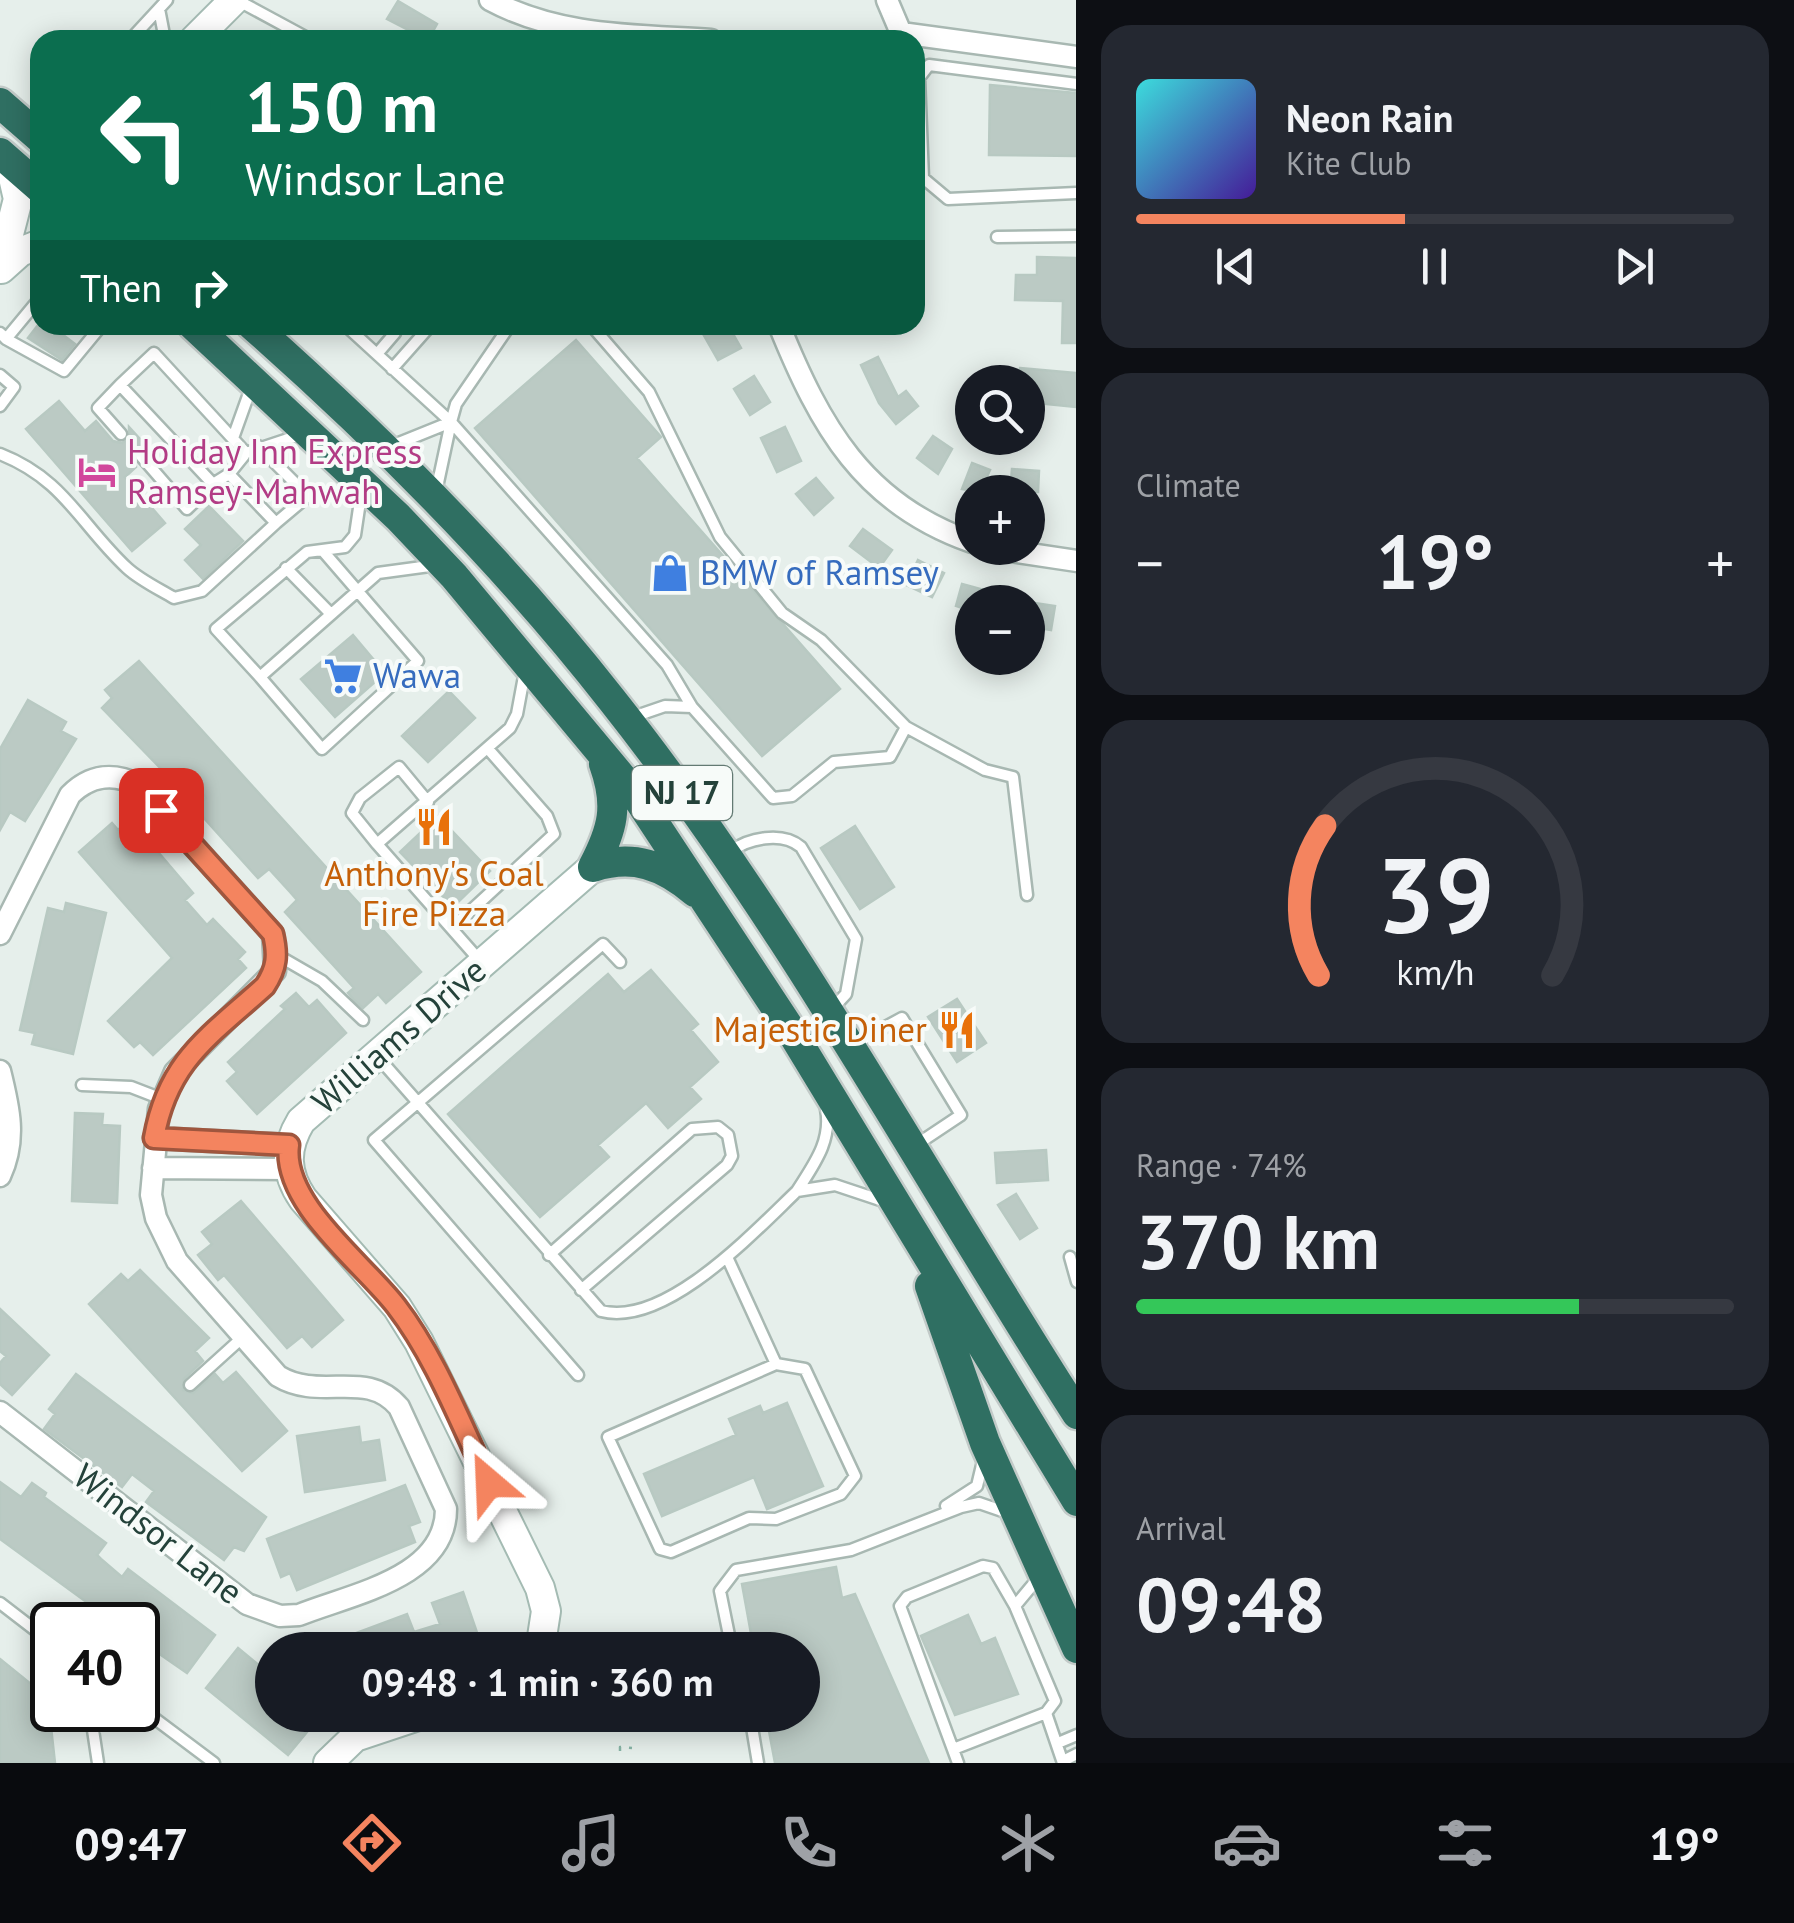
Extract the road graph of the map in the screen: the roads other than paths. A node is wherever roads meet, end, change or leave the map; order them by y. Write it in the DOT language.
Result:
graph roads {
  1 [pos="490,0"];
  2 [pos="887,0"];
  3 [pos="228,2"];
  4 [pos="163,5"];
  5 [pos="139,30"];
  6 [pos="164,30"];
  7 [pos="203,30"];
  8 [pos="289,30"];
  9 [pos="578,30"];
  10 [pos="900,30"];
  11 [pos="925,36"];
  12 [pos="1076,57"];
  13 [pos="925,69"];
  14 [pos="1076,84"];
  15 [pos="0,103"];
  16 [pos="30,129"];
  17 [pos="4,157"];
  18 [pos="30,179"];
  19 [pos="925,180"];
  20 [pos="1076,193"];
  21 [pos="1076,236"];
  22 [pos="997,237"];
  23 [pos="30,248"];
  24 [pos="0,270"];
  25 [pos="30,308"];
  26 [pos="94,335"];
  27 [pos="204,335"];
  28 [pos="271,335"];
  29 [pos="357,335"];
  30 [pos="393,335"];
  31 [pos="422,335"];
  32 [pos="503,335"];
  33 [pos="600,335"];
  34 [pos="782,335"];
  35 [pos="3,336"];
  36 [pos="377,354"];
  37 [pos="392,369"];
  38 [pos="0,375"];
  39 [pos="254,380"];
  40 [pos="120,385"];
  41 [pos="0,406"];
  42 [pos="451,422"];
  43 [pos="310,432"];
  44 [pos="121,434"];
  45 [pos="234,438"];
  46 [pos="258,446"];
  47 [pos="386,448"];
  48 [pos="246,452"];
  49 [pos="0,454"];
  50 [pos="140,456"];
  51 [pos="228,474"];
  52 [pos="363,482"];
  53 [pos="213,484"];
  54 [pos="435,498"];
  55 [pos="276,523"];
  56 [pos="955,534"];
  57 [pos="323,551"];
  58 [pos="1045,556"];
  59 [pos="1076,561"];
  60 [pos="442,564"];
  61 [pos="286,568"];
  62 [pos="357,587"];
  63 [pos="330,613"];
  64 [pos="526,666"];
  65 [pos="260,677"];
  66 [pos="692,707"];
  67 [pos="627,720"];
  68 [pos="906,726"];
  69 [pos="597,747"];
  70 [pos="489,750"];
  71 [pos="428,802"];
  72 [pos="377,844"];
  73 [pos="725,856"];
  74 [pos="593,867"];
  75 [pos="1027,895"];
  76 [pos="713,907"];
  77 [pos="452,928"];
  78 [pos="0,934"];
  79 [pos="277,955"];
  80 [pos="620,962"];
  81 [pos="482,963"];
  82 [pos="827,1014"];
  83 [pos="363,1020"];
  84 [pos="848,1048"];
  85 [pos="376,1055"];
  86 [pos="0,1071"];
  87 [pos="818,1074"];
  88 [pos="82,1085"];
  89 [pos="162,1099"];
  90 [pos="416,1103"];
  91 [pos="154,1138"];
  92 [pos="204,1140"];
  93 [pos="911,1149"];
  94 [pos="289,1157"];
  95 [pos="153,1168"];
  96 [pos="202,1170"];
  97 [pos="0,1176"];
  98 [pos="798,1190"];
  99 [pos="902,1214"];
  100 [pos="550,1254"];
  101 [pos="727,1257"];
  102 [pos="1070,1257"];
  103 [pos="1076,1282"];
  104 [pos="581,1290"];
  105 [pos="1023,1331"];
  106 [pos="243,1337"];
  107 [pos="776,1364"];
  108 [pos="578,1375"];
  109 [pos="190,1385"];
  110 [pos="1076,1397"];
  111 [pos="0,1412"];
  112 [pos="1076,1414"];
  113 [pos="985,1442"];
  114 [pos="1076,1502"];
  115 [pos="932,1514"];
  116 [pos="1018,1518"];
  117 [pos="1037,1562"];
  118 [pos="0,1604"];
  119 [pos="1016,1606"];
  120 [pos="30,1626"];
  121 [pos="543,1632"];
  122 [pos="728,1632"];
  123 [pos="1076,1648"];
  124 [pos="1046,1713"];
  125 [pos="160,1722"];
  126 [pos="92,1732"];
  127 [pos="369,1732"];
  128 [pos="753,1732"];
  129 [pos="1076,1735"];
  130 [pos="1058,1743"];
  131 [pos="956,1748"];
  132 [pos="1076,1754"];
  133 [pos="1063,1762"];
  134 [pos="98,1763"];
  135 [pos="214,1763"];
  136 [pos="328,1763"];
  137 [pos="758,1763"];
  138 [pos="958,1763"];
  1 -- 9 [label="street"];
  2 -- 10 [label="street"];
  3 -- 7 [label="street"];
  3 -- 8 [label="lane"];
  4 -- 5 [label="lane"];
  4 -- 6 [label="lane"];
  11 -- 12 [label="street"];
  13 -- 14 [label="lane"];
  15 -- 16 [label="highway"];
  17 -- 18 [label="highway"];
  17 -- 24 [label="street"];
  19 -- 20 [label="lane"];
  21 -- 22 [label="lane"];
  23 -- 24 [label="street"];
  25 -- 35 [label="lane"];
  26 -- 35 [label="lane"];
  27 -- 39 [label="highway, NJ 17"];
  28 -- 47 [label="highway, NJ 17"];
  29 -- 36 [label="lane"];
  30 -- 36 [label="lane"];
  31 -- 37 [label="lane"];
  32 -- 42 [label="lane"];
  33 -- 68 [label="lane"];
  34 -- 56 [label="street"];
  36 -- 37 [label="lane"];
  37 -- 42 [label="lane"];
  38 -- 41 [label="lane"];
  39 -- 43 [label="highway, NJ 17"];
  39 -- 45 [label="lane"];
  40 -- 44 [label="lane"];
  40 -- 45 [label="lane"];
  40 -- 53 [label="lane"];
  42 -- 47 [label="lane"];
  42 -- 54 [label="lane"];
  42 -- 66 [label="lane"];
  43 -- 46 [label="lane"];
  43 -- 52 [label="highway, NJ 17"];
  45 -- 48 [label="lane"];
  46 -- 48 [label="lane"];
  46 -- 55 [label="lane"];
  47 -- 54 [label="highway, NJ 17"];
  48 -- 51 [label="lane"];
  49 -- 55 [label="lane"];
  50 -- 53 [label="lane"];
  51 -- 53 [label="lane"];
  51 -- 55 [label="lane"];
  52 -- 57 [label="lane"];
  52 -- 60 [label="highway, NJ 17"];
  54 -- 67 [label="highway, NJ 17"];
  57 -- 61 [label="lane"];
  57 -- 62 [label="lane"];
  58 -- 59 [label="street"];
  60 -- 62 [label="lane"];
  60 -- 64 [label="highway, NJ 17"];
  61 -- 63 [label="lane"];
  61 -- 65 [label="lane"];
  62 -- 63 [label="lane"];
  62 -- 65 [label="lane"];
  63 -- 65 [label="lane"];
  64 -- 69 [label="highway, NJ 17"];
  64 -- 70 [label="lane"];
  66 -- 67 [label="lane"];
  66 -- 68 [label="lane"];
  67 -- 73 [label="highway, NJ 17"];
  68 -- 75 [label="lane"];
  69 -- 74 [label="highway"];
  69 -- 76 [label="highway, NJ 17"];
  70 -- 71 [label="lane"];
  70 -- 77 [label="lane"];
  71 -- 72 [label="lane"];
  71 -- 72 [label="lane"];
  72 -- 77 [label="lane"];
  73 -- 82 [label="highway, NJ 17"];
  73 -- 82 [label="lane"];
  74 -- 76 [label="highway"];
  74 -- 81 [label="street, Williams Drive"];
  76 -- 87 [label="highway, NJ 17"];
  77 -- 81 [label="lane"];
  78 -- 79 [label="street"];
  79 -- 83 [label="lane"];
  79 -- 89 [label="street, Windsor Lane"];
  80 -- 90 [label="lane"];
  81 -- 85 [label="street, Williams Drive"];
  82 -- 84 [label="highway, NJ 17"];
  84 -- 93 [label="highway, NJ 17"];
  84 -- 93 [label="lane"];
  85 -- 90 [label="lane"];
  85 -- 94 [label="street, Williams Drive"];
  86 -- 97 [label="street"];
  87 -- 98 [label="lane"];
  87 -- 99 [label="highway, NJ 17"];
  88 -- 89 [label="lane"];
  89 -- 91 [label="street, Windsor Lane"];
  90 -- 100 [label="lane"];
  90 -- 108 [label="lane"];
  91 -- 92 [label="street"];
  91 -- 95 [label="street, Windsor Lane"];
  92 -- 94 [label="street"];
  92 -- 96 [label="lane"];
  93 -- 105 [label="highway, NJ 17"];
  94 -- 96 [label="street"];
  94 -- 121 [label="street"];
  95 -- 96 [label="street"];
  95 -- 106 [label="street, Windsor Lane"];
  98 -- 99 [label="lane"];
  98 -- 101 [label="lane"];
  99 -- 113 [label="highway"];
  99 -- 114 [label="highway, NJ 17"];
  100 -- 104 [label="lane"];
  100 -- 104 [label="lane"];
  101 -- 104 [label="lane"];
  101 -- 107 [label="lane"];
  102 -- 103 [label="lane"];
  105 -- 110 [label="highway"];
  105 -- 112 [label="highway, NJ 17"];
  106 -- 109 [label="lane"];
  106 -- 111 [label="street, Windsor Lane"];
  107 -- 107 [label="lane"];
  113 -- 115 [label="lane"];
  113 -- 116 [label="highway"];
  115 -- 116 [label="lane"];
  115 -- 122 [label="lane"];
  116 -- 117 [label="highway"];
  117 -- 119 [label="lane"];
  117 -- 123 [label="highway"];
  118 -- 120 [label="lane"];
  119 -- 124 [label="lane"];
  119 -- 131 [label="lane"];
  124 -- 130 [label="lane"];
  124 -- 131 [label="lane"];
  125 -- 135 [label="lane"];
  126 -- 134 [label="lane"];
  127 -- 136 [label="street"];
  128 -- 137 [label="lane"];
  129 -- 130 [label="lane"];
  130 -- 133 [label="lane"];
  131 -- 138 [label="lane"];
  132 -- 133 [label="lane"];
}
